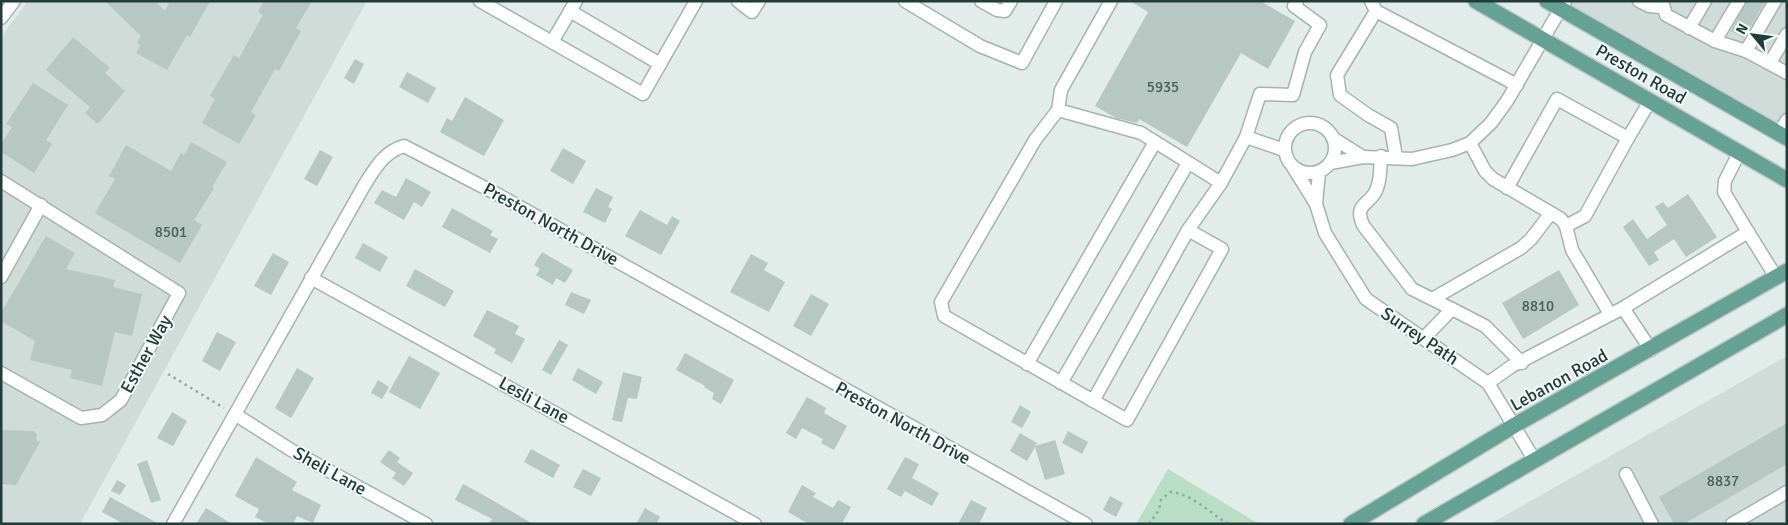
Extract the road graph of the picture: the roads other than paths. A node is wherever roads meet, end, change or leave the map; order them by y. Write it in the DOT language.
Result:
graph roads {
  1 [pos="14,1"];
  2 [pos="480,1"];
  3 [pos="696,1"];
  4 [pos="738,1"];
  5 [pos="758,1"];
  6 [pos="905,1"];
  7 [pos="982,1"];
  8 [pos="1011,1"];
  9 [pos="1056,1"];
  10 [pos="1111,1"];
  11 [pos="1297,1"];
  12 [pos="1476,1"];
  13 [pos="1547,1"];
  14 [pos="1639,1"];
  15 [pos="1705,1"];
  16 [pos="1739,1"];
  17 [pos="1775,1"];
  18 [pos="1662,4"];
  19 [pos="1563,5"];
  20 [pos="573,6"];
  21 [pos="1374,6"];
  22 [pos="1,18"];
  23 [pos="1689,28"];
  24 [pos="1787,34"];
  25 [pos="1544,40"];
  26 [pos="1716,41"];
  27 [pos="552,42"];
  28 [pos="1746,51"];
  29 [pos="1770,63"];
  30 [pos="660,64"];
  31 [pos="1787,72"];
  32 [pos="1516,85"];
  33 [pos="1650,101"];
  34 [pos="1058,110"];
  35 [pos="1784,130"];
  36 [pos="1246,137"];
  37 [pos="1333,138"];
  38 [pos="1628,138"];
  39 [pos="1155,142"];
  40 [pos="1470,143"];
  41 [pos="1284,150"];
  42 [pos="1739,152"];
  43 [pos="1363,156"];
  44 [pos="1381,156"];
  45 [pos="1396,158"];
  46 [pos="1188,163"];
  47 [pos="1330,163"];
  48 [pos="1293,168"];
  49 [pos="1319,172"];
  50 [pos="1,180"];
  51 [pos="1787,180"];
  52 [pos="1221,183"];
  53 [pos="1507,188"];
  54 [pos="1316,204"];
  55 [pos="41,206"];
  56 [pos="1551,213"];
  57 [pos="1566,226"];
  58 [pos="1188,230"];
  59 [pos="1748,232"];
  60 [pos="1781,274"];
  61 [pos="1,277"];
  62 [pos="311,278"];
  63 [pos="1434,298"];
  64 [pos="1623,308"];
  65 [pos="1452,309"];
  66 [pos="1610,314"];
  67 [pos="1787,315"];
  68 [pos="1424,338"];
  69 [pos="1651,350"];
  70 [pos="1522,363"];
  71 [pos="1028,364"];
  72 [pos="1,373"];
  73 [pos="1061,383"];
  74 [pos="1488,383"];
  75 [pos="1093,401"];
  76 [pos="236,415"];
  77 [pos="1515,425"];
  78 [pos="1535,461"];
  79 [pos="1626,474"];
  80 [pos="1787,492"];
  81 [pos="174,524"];
  82 [pos="426,524"];
  83 [pos="755,524"];
  84 [pos="1086,524"];
  85 [pos="1351,524"];
  86 [pos="1424,524"];
  87 [pos="1652,524"];
  88 [pos="1732,524"];
  1 -- 22 [label="street"];
  2 -- 27 [label="street"];
  3 -- 30 [label="street"];
  4 -- 5 [label="street"];
  6 -- 9 [label="street"];
  7 -- 8 [label="street"];
  10 -- 34 [label="street"];
  11 -- 36 [label="street"];
  12 -- 25 [label="main road, Preston Road"];
  13 -- 19 [label="main road, Preston Road"];
  14 -- 18 [label="street"];
  15 -- 23 [label="street"];
  16 -- 26 [label="street"];
  17 -- 28 [label="street"];
  18 -- 23 [label="street"];
  19 -- 25 [label="street"];
  19 -- 35 [label="main road, Preston Road"];
  20 -- 27 [label="street"];
  20 -- 30 [label="street"];
  21 -- 32 [label="street"];
  21 -- 45 [label="street"];
  23 -- 26 [label="street"];
  24 -- 29 [label="street"];
  25 -- 32 [label="street"];
  25 -- 33 [label="main road, Preston Road"];
  26 -- 28 [label="street"];
  27 -- 30 [label="street"];
  28 -- 29 [label="street"];
  29 -- 31 [label="street"];
  32 -- 40 [label="street"];
  33 -- 38 [label="street"];
  33 -- 42 [label="main road, Preston Road"];
  34 -- 39 [label="street"];
  34 -- 71 [label="street"];
  36 -- 41 [label="street"];
  36 -- 52 [label="street"];
  37 -- 41 [label="street"];
  37 -- 43 [label="street"];
  37 -- 47 [label="street"];
  38 -- 53 [label="street"];
  38 -- 57 [label="street"];
  39 -- 46 [label="street"];
  39 -- 71 [label="street"];
  40 -- 45 [label="street"];
  40 -- 53 [label="street"];
  41 -- 48 [label="street, Surrey Path"];
  42 -- 51 [label="main road, Preston Road"];
  42 -- 59 [label="street"];
  43 -- 44 [label="street"];
  43 -- 47 [label="street"];
  44 -- 45 [label="street"];
  44 -- 63 [label="street"];
  46 -- 52 [label="street"];
  46 -- 73 [label="street"];
  47 -- 49 [label="street"];
  48 -- 49 [label="street"];
  48 -- 54 [label="street, Surrey Path"];
  49 -- 54 [label="street, Surrey Path"];
  50 -- 55 [label="street"];
  52 -- 58 [label="street"];
  53 -- 56 [label="street"];
  54 -- 68 [label="street, Surrey Path"];
  55 -- 61 [label="street"];
  55 -- 72 [label="street, Esther Way"];
  56 -- 57 [label="street"];
  56 -- 63 [label="street"];
  57 -- 66 [label="street"];
  58 -- 75 [label="street"];
  58 -- 75 [label="street"];
  59 -- 60 [label="street"];
  59 -- 64 [label="street"];
  60 -- 69 [label="main road, Lebanon Road"];
  62 -- 76 [label="street, Preston North Drive"];
  62 -- 83 [label="street, Lesli Lane"];
  62 -- 84 [label="street, Preston North Drive"];
  63 -- 65 [label="street"];
  64 -- 66 [label="street"];
  64 -- 69 [label="street"];
  65 -- 68 [label="street"];
  65 -- 70 [label="street"];
  66 -- 70 [label="street"];
  67 -- 78 [label="main road"];
  68 -- 74 [label="street, Surrey Path"];
  69 -- 77 [label="main road, Lebanon Road"];
  70 -- 74 [label="street"];
  71 -- 73 [label="street"];
  73 -- 75 [label="street"];
  74 -- 77 [label="street, Surrey Path"];
  76 -- 81 [label="street, Preston North Drive"];
  76 -- 82 [label="street, Sheli Lane"];
  77 -- 78 [label="street, Surrey Path"];
  77 -- 85 [label="main road, Lebanon Road"];
  78 -- 86 [label="main road"];
  79 -- 87 [label="street"];
  80 -- 88 [label="street"];
}
